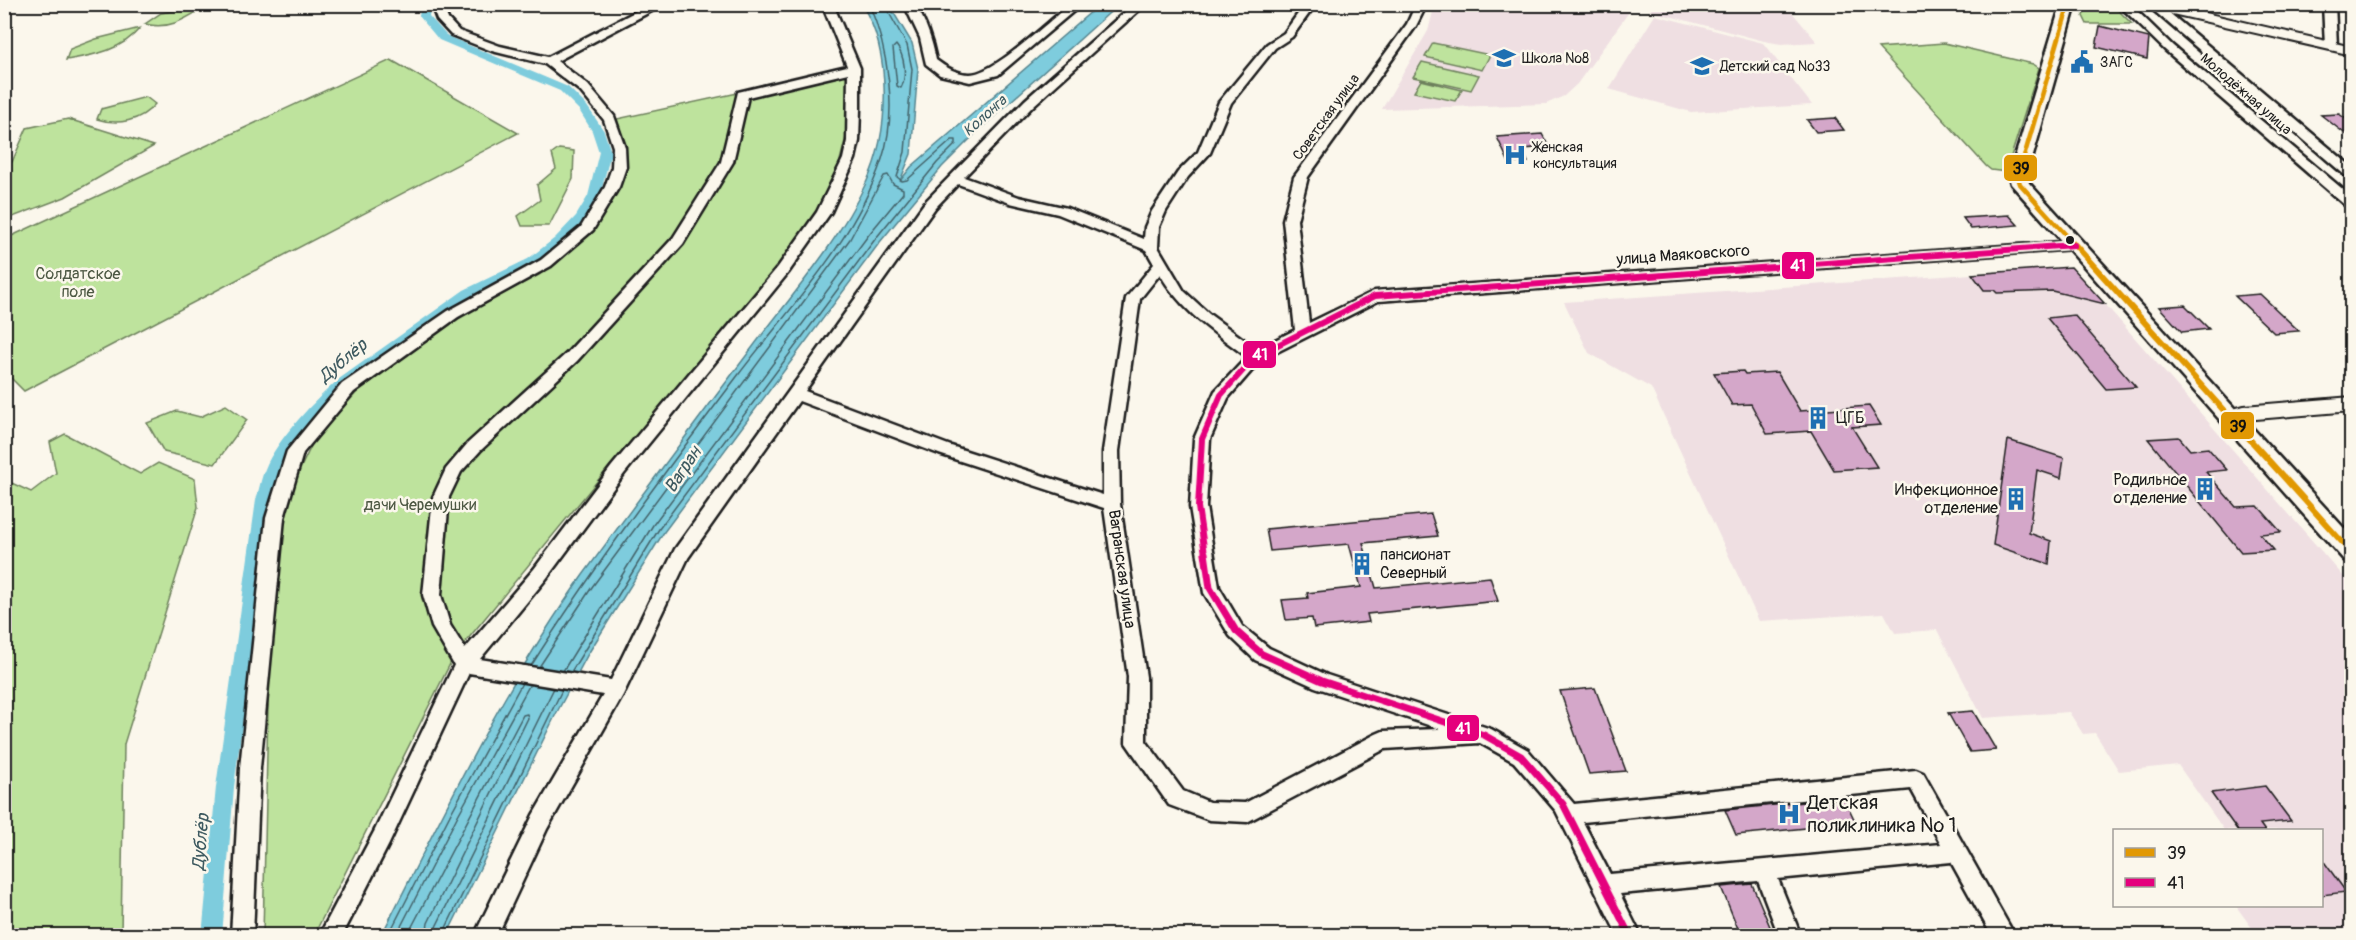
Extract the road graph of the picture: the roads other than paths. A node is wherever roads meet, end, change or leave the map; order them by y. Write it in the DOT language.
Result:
graph roads {
  1 [pos="436,4"];
  2 [pos="660,4"];
  3 [pos="827,4"];
  4 [pos="909,4"];
  5 [pos="1077,4"];
  6 [pos="1141,4"];
  7 [pos="1311,4"];
  8 [pos="1422,4"];
  9 [pos="2069,4"];
  10 [pos="2123,4"];
  11 [pos="2330,4"];
  12 [pos="2151,6"];
  13 [pos="2180,29"];
  14 [pos="2148,30"];
  15 [pos="2331,46"];
  16 [pos="2352,51"];
  17 [pos="549,61"];
  18 [pos="854,68"];
  19 [pos="2352,174"];
  20 [pos="956,179"];
  21 [pos="2352,204"];
  22 [pos="2074,244"];
  23 [pos="1151,247"];
  24 [pos="1161,264"];
  25 [pos="1303,331"];
  26 [pos="1256,356"];
  27 [pos="796,394"];
  28 [pos="2352,404"];
  29 [pos="2229,417"];
  30 [pos="1112,504"];
  31 [pos="2352,553"];
  32 [pos="468,665"];
  33 [pos="607,688"];
  34 [pos="1484,735"];
  35 [pos="1568,814"];
  36 [pos="1957,852"];
  37 [pos="1764,870"];
  38 [pos="1605,885"];
  39 [pos="242,936"];
  40 [pos="330,936"];
  41 [pos="485,936"];
  42 [pos="1630,936"];
  43 [pos="1790,936"];
  44 [pos="2004,936"];
  1 -- 17 [label="street"];
  2 -- 17 [label="street"];
  3 -- 18 [label="street"];
  4 -- 5 [label="street"];
  6 -- 20 [label="street"];
  7 -- 23 [label="street"];
  8 -- 25 [label="street, Советская улица"];
  9 -- 22 [label="main road"];
  10 -- 14 [label="street, Молодёжная улица"];
  11 -- 15 [label="street"];
  12 -- 13 [label="street, Молодёжная улица"];
  12 -- 15 [label="street"];
  13 -- 14 [label="street"];
  13 -- 19 [label="street, Молодёжная улица"];
  14 -- 21 [label="street, Молодёжная улица"];
  15 -- 16 [label="street"];
  17 -- 39 [label="street"];
  18 -- 32 [label="street"];
  18 -- 32 [label="street"];
  20 -- 23 [label="street"];
  20 -- 27 [label="street"];
  22 -- 25 [label="street, улица Маяковского"];
  22 -- 29 [label="main road"];
  23 -- 24 [label="street"];
  24 -- 26 [label="street"];
  24 -- 30 [label="street, Вагранская улица"];
  25 -- 26 [label="street, улица Маяковского"];
  26 -- 34 [label="street"];
  27 -- 30 [label="street"];
  27 -- 33 [label="street"];
  28 -- 29 [label="street"];
  29 -- 31 [label="main road"];
  30 -- 34 [label="street, Вагранская улица"];
  32 -- 33 [label="street"];
  32 -- 40 [label="street"];
  33 -- 41 [label="street"];
  34 -- 35 [label="street"];
  35 -- 36 [label="street"];
  35 -- 38 [label="street"];
  36 -- 37 [label="street"];
  36 -- 44 [label="street"];
  37 -- 38 [label="street"];
  37 -- 43 [label="street"];
  38 -- 42 [label="street"];
}
